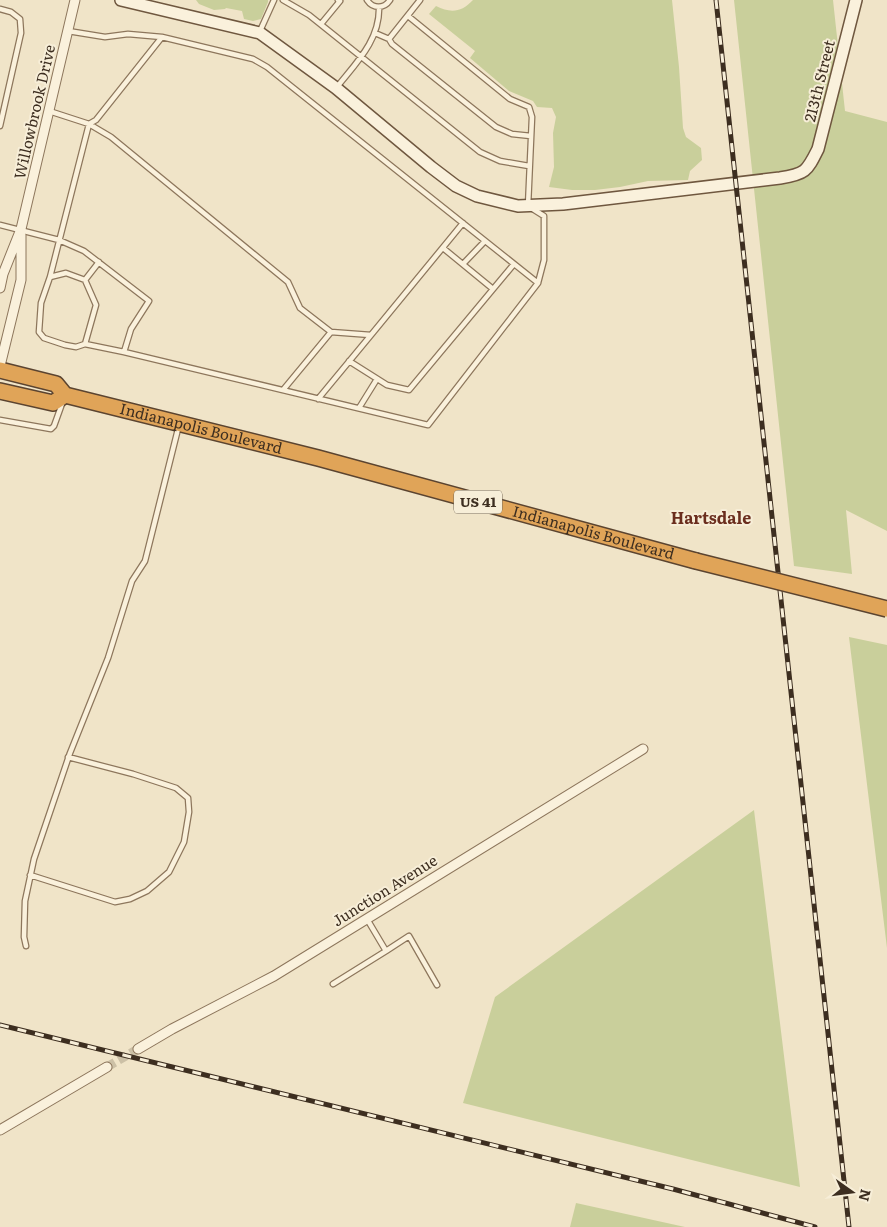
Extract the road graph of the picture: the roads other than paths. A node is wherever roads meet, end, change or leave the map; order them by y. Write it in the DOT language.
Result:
graph roads {
  1 [pos="75,0"];
  2 [pos="121,0"];
  3 [pos="274,0"];
  4 [pos="283,0"];
  5 [pos="338,0"];
  6 [pos="367,0"];
  7 [pos="390,0"];
  8 [pos="420,0"];
  9 [pos="856,0"];
  10 [pos="380,7"];
  11 [pos="0,9"];
  12 [pos="408,16"];
  13 [pos="321,24"];
  14 [pos="68,31"];
  15 [pos="260,33"];
  16 [pos="375,33"];
  17 [pos="162,37"];
  18 [pos="389,39"];
  19 [pos="361,57"];
  20 [pos="336,88"];
  21 [pos="49,111"];
  22 [pos="89,124"];
  23 [pos="0,126"];
  24 [pos="531,136"];
  25 [pos="529,166"];
  26 [pos="528,206"];
  27 [pos="463,223"];
  28 [pos="0,225"];
  29 [pos="21,230"];
  30 [pos="59,240"];
  31 [pos="485,241"];
  32 [pos="443,248"];
  33 [pos="99,262"];
  34 [pos="462,264"];
  35 [pos="514,264"];
  36 [pos="50,277"];
  37 [pos="85,280"];
  38 [pos="538,284"];
  39 [pos="0,288"];
  40 [pos="493,289"];
  41 [pos="331,332"];
  42 [pos="371,335"];
  43 [pos="85,344"];
  44 [pos="124,352"];
  45 [pos="349,361"];
  46 [pos="0,366"];
  47 [pos="0,370"];
  48 [pos="377,379"];
  49 [pos="283,390"];
  50 [pos="0,391"];
  51 [pos="66,395"];
  52 [pos="318,399"];
  53 [pos="359,408"];
  54 [pos="0,420"];
  55 [pos="180,424"];
  56 [pos="887,609"];
  57 [pos="643,749"];
  58 [pos="68,757"];
  59 [pos="30,875"];
  60 [pos="367,919"];
  61 [pos="26,946"];
  62 [pos="386,951"];
  63 [pos="333,984"];
  64 [pos="437,985"];
  65 [pos="138,1049"];
  66 [pos="107,1067"];
  67 [pos="0,1130"];
  1 -- 14 [label="street, Willowbrook Drive"];
  2 -- 15 [label="street"];
  3 -- 15 [label="lane"];
  4 -- 13 [label="lane"];
  5 -- 13 [label="lane"];
  6 -- 10 [label="lane"];
  7 -- 10 [label="lane"];
  8 -- 12 [label="lane"];
  9 -- 26 [label="street, 213th Street"];
  10 -- 16 [label="lane"];
  11 -- 23 [label="lane"];
  12 -- 18 [label="lane"];
  12 -- 24 [label="lane"];
  13 -- 19 [label="lane"];
  14 -- 17 [label="lane"];
  14 -- 21 [label="street, Willowbrook Drive"];
  15 -- 20 [label="street"];
  16 -- 18 [label="lane"];
  16 -- 19 [label="lane"];
  17 -- 22 [label="lane"];
  17 -- 27 [label="lane"];
  18 -- 24 [label="lane"];
  19 -- 20 [label="lane"];
  19 -- 25 [label="lane"];
  20 -- 26 [label="street"];
  21 -- 22 [label="lane"];
  21 -- 29 [label="street, Willowbrook Drive"];
  22 -- 30 [label="lane"];
  22 -- 41 [label="lane"];
  24 -- 25 [label="lane"];
  25 -- 26 [label="lane"];
  26 -- 38 [label="lane"];
  27 -- 31 [label="lane"];
  27 -- 32 [label="lane"];
  28 -- 29 [label="lane"];
  29 -- 30 [label="lane"];
  29 -- 39 [label="street, Willowbrook Drive"];
  29 -- 46 [label="street, Willowbrook Drive"];
  30 -- 33 [label="lane"];
  30 -- 36 [label="lane"];
  31 -- 34 [label="lane"];
  31 -- 35 [label="lane"];
  32 -- 34 [label="lane"];
  32 -- 42 [label="lane"];
  33 -- 37 [label="lane"];
  33 -- 44 [label="lane"];
  34 -- 40 [label="lane"];
  35 -- 38 [label="lane"];
  35 -- 40 [label="lane"];
  36 -- 37 [label="lane"];
  36 -- 43 [label="lane"];
  37 -- 43 [label="lane"];
  38 -- 53 [label="lane"];
  40 -- 48 [label="lane"];
  41 -- 42 [label="lane"];
  41 -- 49 [label="lane"];
  42 -- 45 [label="lane"];
  43 -- 44 [label="lane"];
  44 -- 49 [label="lane"];
  45 -- 48 [label="lane"];
  45 -- 52 [label="lane"];
  47 -- 51 [label="highway, Indianapolis Boulevard / US 41"];
  48 -- 53 [label="lane"];
  49 -- 52 [label="lane"];
  50 -- 51 [label="highway, Indianapolis Boulevard / US 41"];
  51 -- 54 [label="lane"];
  51 -- 55 [label="highway, Indianapolis Boulevard / US 41"];
  52 -- 53 [label="lane"];
  55 -- 56 [label="highway, Indianapolis Boulevard / US 41, bridge"];
  55 -- 58 [label="lane"];
  57 -- 60 [label="street, Junction Avenue"];
  58 -- 59 [label="lane"];
  58 -- 59 [label="lane"];
  59 -- 61 [label="lane"];
  60 -- 62 [label="lane"];
  60 -- 65 [label="street, Junction Avenue"];
  62 -- 63 [label="lane"];
  62 -- 64 [label="lane"];
  66 -- 67 [label="street"];
}
